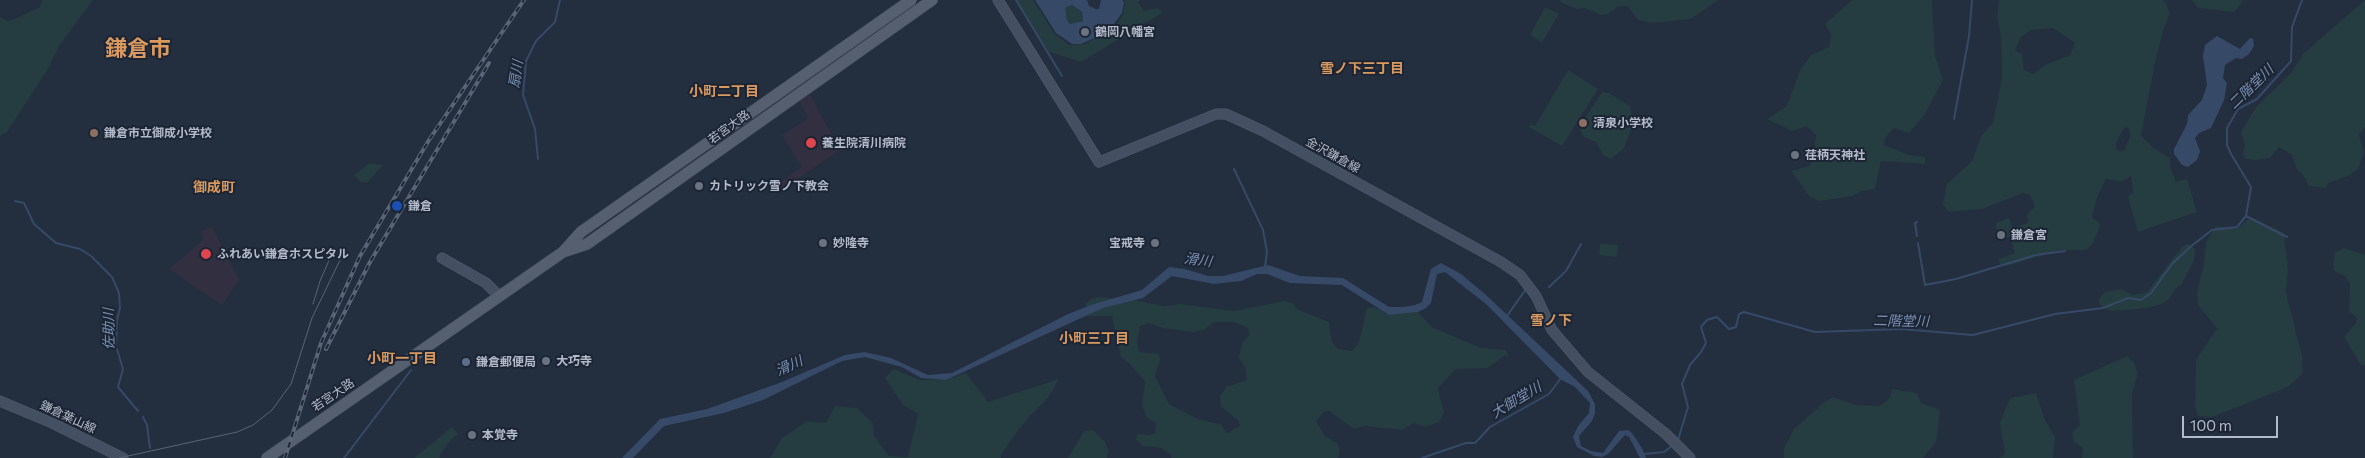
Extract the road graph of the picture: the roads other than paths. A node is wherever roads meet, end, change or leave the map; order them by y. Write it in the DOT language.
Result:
graph roads {
  1 [pos="910,0"];
  2 [pos="932,0"];
  3 [pos="998,0"];
  4 [pos="578,235"];
  5 [pos="585,246"];
  6 [pos="563,252"];
  7 [pos="442,258"];
  8 [pos="498,295"];
  9 [pos="0,401"];
  10 [pos="123,458"];
  11 [pos="267,458"];
  12 [pos="1690,458"];
  1 -- 4 [label="main road, 若宮大路"];
  2 -- 5 [label="main road, 若宮大路"];
  3 -- 12 [label="main road, 金沢鎌倉線"];
  4 -- 5 [label="main road"];
  4 -- 6 [label="main road, 若宮大路"];
  5 -- 6 [label="main road, 若宮大路"];
  6 -- 8 [label="main road, 若宮大路"];
  7 -- 8 [label="main road"];
  8 -- 11 [label="main road, 若宮大路"];
  9 -- 10 [label="main road, 鎌倉葉山線"];
}
